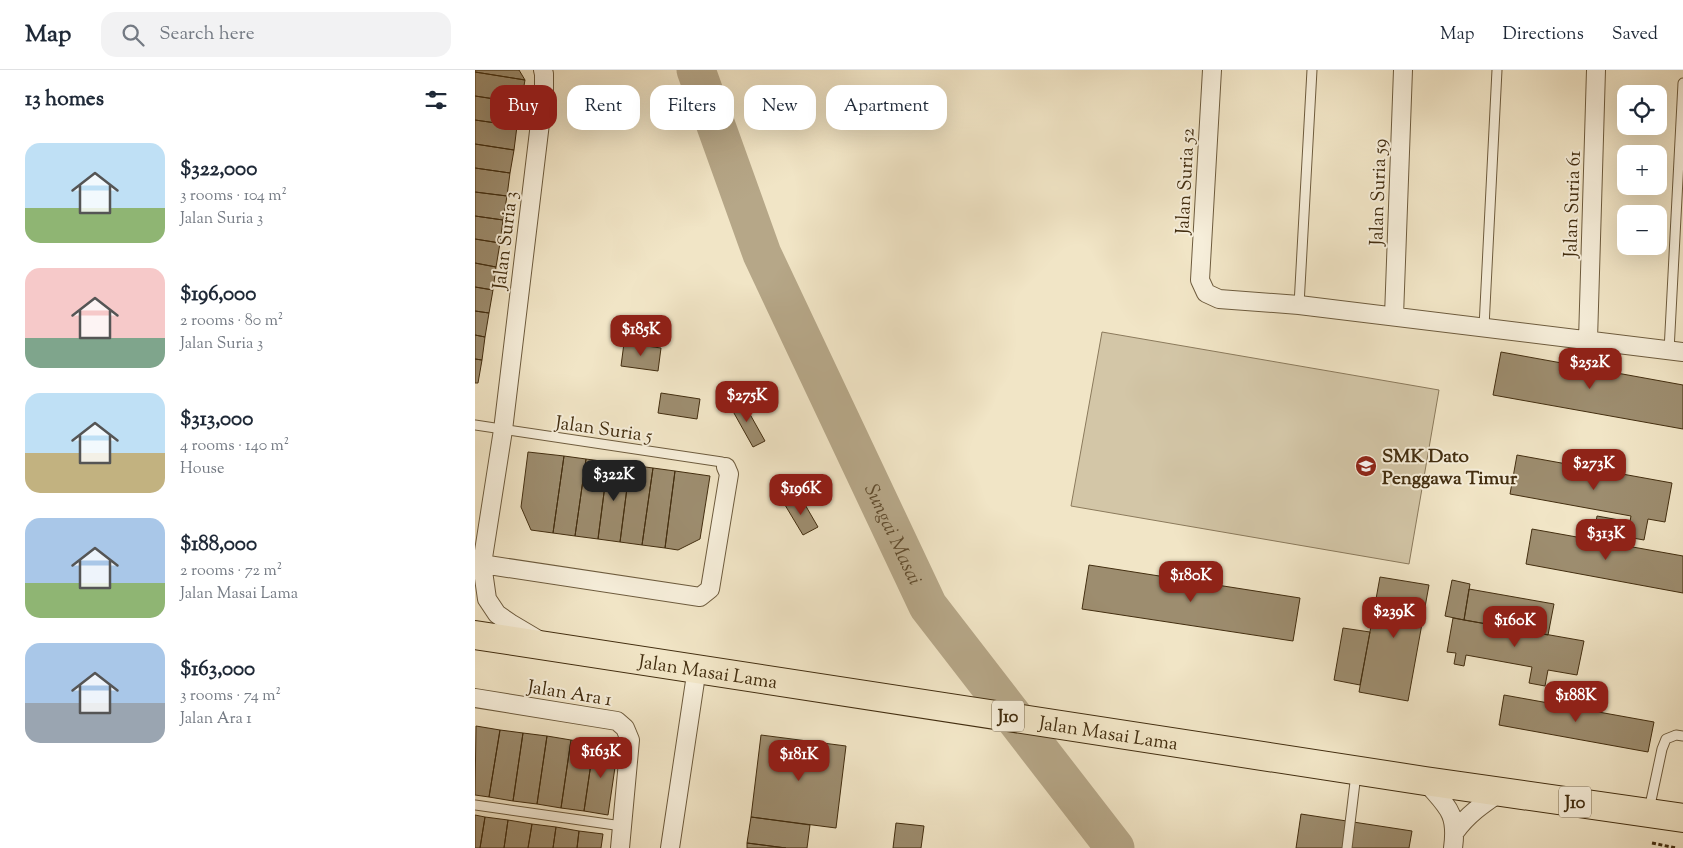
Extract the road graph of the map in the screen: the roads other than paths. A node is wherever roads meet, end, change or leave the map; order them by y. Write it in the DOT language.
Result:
graph roads {
  1 [pos="543,70"];
  2 [pos="1212,70"];
  3 [pos="1312,70"];
  4 [pos="1403,70"];
  5 [pos="1497,70"];
  6 [pos="1596,70"];
  7 [pos="1683,83"];
  8 [pos="1299,305"];
  9 [pos="1394,316"];
  10 [pos="1483,327"];
  11 [pos="1588,340"];
  12 [pos="1676,352"];
  13 [pos="475,425"];
  14 [pos="503,430"];
  15 [pos="726,467"];
  16 [pos="477,567"];
  17 [pos="475,635"];
  18 [pos="547,646"];
  19 [pos="697,668"];
  20 [pos="475,698"];
  21 [pos="1683,736"];
  22 [pos="1357,770"];
  23 [pos="1425,781"];
  24 [pos="1501,791"];
  25 [pos="475,805"];
  26 [pos="1648,812"];
  27 [pos="1683,818"];
  28 [pos="622,826"];
  29 [pos="1454,840"];
  30 [pos="620,848"];
  31 [pos="670,848"];
  32 [pos="1347,848"];
  1 -- 14 [label="street, Jalan Suria 3"];
  2 -- 8 [label="street, Jalan Suria 52"];
  3 -- 8 [label="lane"];
  4 -- 9 [label="street, Jalan Suria 59"];
  5 -- 10 [label="lane"];
  6 -- 11 [label="street, Jalan Suria 61"];
  7 -- 12 [label="lane"];
  8 -- 9 [label="street"];
  9 -- 10 [label="street"];
  10 -- 11 [label="street"];
  11 -- 12 [label="street"];
  13 -- 14 [label="lane, Jalan Suria 5"];
  14 -- 15 [label="lane, Jalan Suria 5"];
  14 -- 16 [label="street, Jalan Suria 3"];
  15 -- 16 [label="street"];
  16 -- 18 [label="street, Jalan Suria 3"];
  17 -- 18 [label="main road, Jalan Masai Lama / J10"];
  18 -- 19 [label="main road, Jalan Masai Lama / J10"];
  19 -- 22 [label="main road, Jalan Masai Lama / J10"];
  19 -- 31 [label="street"];
  20 -- 28 [label="street, Jalan Ara 1"];
  21 -- 26 [label="lane"];
  22 -- 23 [label="main road, Jalan Masai Lama / J10"];
  22 -- 32 [label="lane"];
  23 -- 24 [label="main road, Jalan Masai Lama / J10"];
  23 -- 29 [label="street"];
  24 -- 26 [label="main road, Jalan Masai Lama / J10"];
  24 -- 29 [label="street"];
  25 -- 28 [label="lane"];
  26 -- 27 [label="main road, Jalan Masai Lama / J10"];
  28 -- 30 [label="street, Jalan Ara 1"];
}
